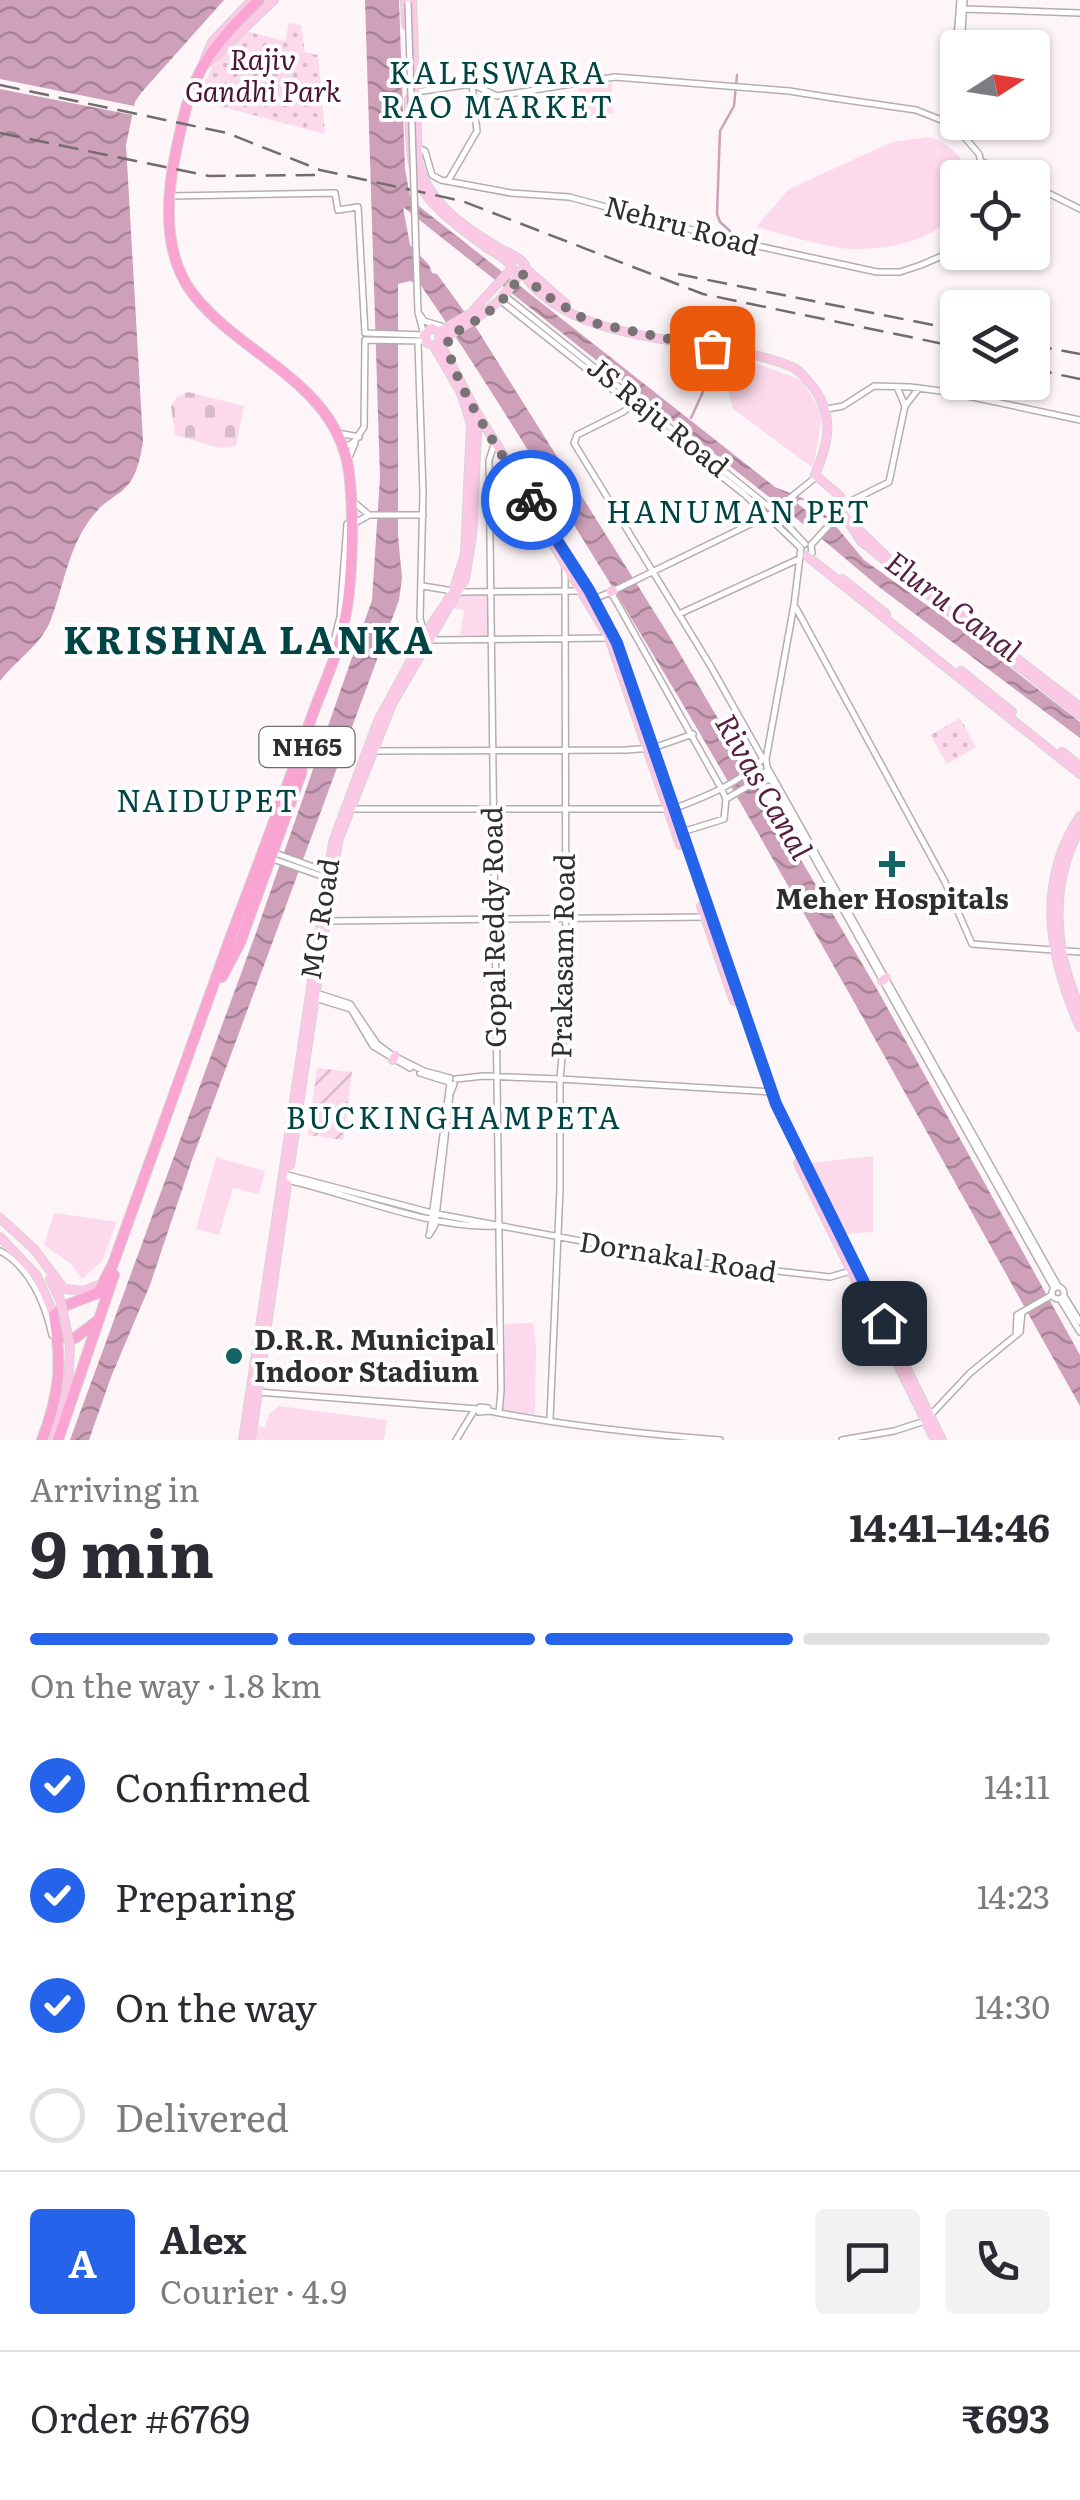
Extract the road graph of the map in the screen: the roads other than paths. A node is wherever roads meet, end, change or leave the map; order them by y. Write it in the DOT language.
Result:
graph roads {
  1 [pos="255,0"];
  2 [pos="271,0"];
  3 [pos="962,0"];
  4 [pos="408,1"];
  5 [pos="964,9"];
  6 [pos="1080,12"];
  7 [pos="959,30"];
  8 [pos="962,30"];
  9 [pos="209,57"];
  10 [pos="472,84"];
  11 [pos="412,93"];
  12 [pos="940,119"];
  13 [pos="412,148"];
  14 [pos="448,181"];
  15 [pos="1050,194"];
  16 [pos="172,195"];
  17 [pos="1080,209"];
  18 [pos="940,257"];
  19 [pos="516,268"];
  20 [pos="193,289"];
  21 [pos="505,297"];
  22 [pos="418,312"];
  23 [pos="473,317"];
  24 [pos="365,336"];
  25 [pos="430,338"];
  26 [pos="897,387"];
  27 [pos="919,388"];
  28 [pos="635,403"];
  29 [pos="905,406"];
  30 [pos="827,410"];
  31 [pos="1080,420"];
  32 [pos="476,421"];
  33 [pos="352,445"];
  34 [pos="494,445"];
  35 [pos="816,474"];
  36 [pos="356,504"];
  37 [pos="842,508"];
  38 [pos="774,511"];
  39 [pos="422,514"];
  40 [pos="368,515"];
  41 [pos="850,522"];
  42 [pos="355,523"];
  43 [pos="806,551"];
  44 [pos="566,553"];
  45 [pos="565,564"];
  46 [pos="654,571"];
  47 [pos="422,586"];
  48 [pos="583,590"];
  49 [pos="492,591"];
  50 [pos="565,591"];
  51 [pos="612,591"];
  52 [pos="456,592"];
  53 [pos="591,600"];
  54 [pos="794,605"];
  55 [pos="679,614"];
  56 [pos="430,637"];
  57 [pos="612,638"];
  58 [pos="491,639"];
  59 [pos="566,639"];
  60 [pos="333,644"];
  61 [pos="1080,707"];
  62 [pos="1080,715"];
  63 [pos="692,734"];
  64 [pos="650,748"];
  65 [pos="370,751"];
  66 [pos="566,751"];
  67 [pos="492,752"];
  68 [pos="304,754"];
  69 [pos="764,765"];
  70 [pos="1080,766"];
  71 [pos="1080,774"];
  72 [pos="770,780"];
  73 [pos="754,782"];
  74 [pos="724,786"];
  75 [pos="729,796"];
  76 [pos="493,808"];
  77 [pos="566,808"];
  78 [pos="350,809"];
  79 [pos="670,809"];
  80 [pos="1080,816"];
  81 [pos="1080,830"];
  82 [pos="682,832"];
  83 [pos="266,853"];
  84 [pos="330,876"];
  85 [pos="708,917"];
  86 [pos="327,920"];
  87 [pos="495,920"];
  88 [pos="566,920"];
  89 [pos="1059,951"];
  90 [pos="1080,952"];
  91 [pos="222,977"];
  92 [pos="884,980"];
  93 [pos="312,995"];
  94 [pos="1080,1008"];
  95 [pos="1080,1027"];
  96 [pos="496,1076"];
  97 [pos="560,1079"];
  98 [pos="452,1081"];
  99 [pos="769,1092"];
  100 [pos="170,1113"];
  101 [pos="292,1150"];
  102 [pos="286,1177"];
  103 [pos="305,1181"];
  104 [pos="286,1195"];
  105 [pos="434,1216"];
  106 [pos="498,1226"];
  107 [pos="0,1227"];
  108 [pos="557,1238"];
  109 [pos="0,1251"];
  110 [pos="854,1270"];
  111 [pos="104,1289"];
  112 [pos="1053,1292"];
  113 [pos="1062,1297"];
  114 [pos="57,1307"];
  115 [pos="1078,1319"];
  116 [pos="97,1320"];
  117 [pos="1080,1332"];
  118 [pos="58,1334"];
  119 [pos="65,1347"];
  120 [pos="82,1362"];
  121 [pos="254,1391"];
  122 [pos="477,1409"];
  123 [pos="499,1413"];
  124 [pos="927,1418"];
  125 [pos="550,1419"];
  126 [pos="595,1430"];
  127 [pos="48,1440"];
  128 [pos="243,1440"];
  129 [pos="251,1440"];
  130 [pos="456,1440"];
  131 [pos="594,1440"];
  132 [pos="720,1440"];
  133 [pos="842,1440"];
  134 [pos="939,1440"];
  1 -- 9 [label="highway, NH65"];
  2 -- 9 [label="highway, NH65"];
  3 -- 5 [label="street"];
  3 -- 7 [label="street"];
  4 -- 11 [label="main road"];
  4 -- 22 [label="street, bridge"];
  5 -- 6 [label="street"];
  5 -- 8 [label="street"];
  9 -- 16 [label="highway, NH65"];
  9 -- 16 [label="highway, NH65"];
  10 -- 11 [label="street"];
  10 -- 12 [label="street"];
  10 -- 14 [label="street"];
  11 -- 13 [label="main road"];
  13 -- 14 [label="street"];
  13 -- 19 [label="main road"];
  14 -- 18 [label="street, Nehru Road"];
  15 -- 17 [label="street"];
  16 -- 20 [label="highway, NH65"];
  16 -- 20 [label="highway, NH65"];
  16 -- 24 [label="street"];
  19 -- 21 [label="main road"];
  19 -- 23 [label="main road"];
  19 -- 30 [label="main road"];
  20 -- 33 [label="highway, NH65"];
  20 -- 33 [label="highway, NH65"];
  20 -- 60 [label="street"];
  21 -- 23 [label="main road"];
  21 -- 28 [label="street, JS Raju Road"];
  22 -- 25 [label="street"];
  22 -- 25 [label="street"];
  23 -- 25 [label="main road"];
  24 -- 25 [label="street"];
  24 -- 33 [label="street"];
  25 -- 32 [label="main road"];
  25 -- 39 [label="street"];
  26 -- 27 [label="street"];
  26 -- 29 [label="street"];
  26 -- 30 [label="street"];
  27 -- 29 [label="street"];
  27 -- 31 [label="street"];
  28 -- 38 [label="street, JS Raju Road"];
  28 -- 46 [label="street"];
  29 -- 37 [label="street"];
  30 -- 35 [label="main road"];
  32 -- 34 [label="main road"];
  32 -- 52 [label="main road, MG Road"];
  33 -- 36 [label="highway, NH65"];
  33 -- 100 [label="highway, NH65"];
  34 -- 44 [label="main road"];
  34 -- 45 [label="main road"];
  34 -- 49 [label="street, Gopal Reddy Road"];
  35 -- 37 [label="main road"];
  35 -- 38 [label="street"];
  36 -- 40 [label="street"];
  36 -- 42 [label="highway, NH65"];
  37 -- 41 [label="main road"];
  37 -- 43 [label="street"];
  38 -- 43 [label="street, JS Raju Road"];
  38 -- 46 [label="street"];
  39 -- 40 [label="street"];
  39 -- 47 [label="street"];
  40 -- 42 [label="street"];
  41 -- 61 [label="main road"];
  41 -- 62 [label="main road"];
  42 -- 68 [label="highway, NH65"];
  43 -- 54 [label="street"];
  43 -- 55 [label="street"];
  43 -- 70 [label="main road, JS Raju Road"];
  43 -- 71 [label="main road, JS Raju Road"];
  44 -- 45 [label="street, Prakasam Road"];
  44 -- 53 [label="main road"];
  45 -- 48 [label="main road"];
  45 -- 50 [label="street, Prakasam Road"];
  46 -- 51 [label="street"];
  46 -- 55 [label="street"];
  47 -- 52 [label="street"];
  47 -- 56 [label="street"];
  48 -- 50 [label="street"];
  48 -- 53 [label="main road"];
  49 -- 50 [label="street"];
  49 -- 52 [label="street"];
  49 -- 58 [label="street, Gopal Reddy Road"];
  50 -- 59 [label="street, Prakasam Road"];
  51 -- 53 [label="street"];
  51 -- 63 [label="street"];
  52 -- 56 [label="main road, MG Road"];
  53 -- 57 [label="main road"];
  54 -- 69 [label="street"];
  54 -- 89 [label="street"];
  55 -- 69 [label="street"];
  56 -- 58 [label="street"];
  56 -- 65 [label="main road, MG Road"];
  57 -- 59 [label="street"];
  57 -- 64 [label="main road"];
  58 -- 59 [label="street"];
  58 -- 67 [label="street, Gopal Reddy Road"];
  59 -- 66 [label="street, Prakasam Road"];
  63 -- 64 [label="street"];
  63 -- 74 [label="street"];
  64 -- 66 [label="street"];
  64 -- 79 [label="main road"];
  65 -- 67 [label="street"];
  65 -- 78 [label="main road, MG Road"];
  65 -- 84 [label="main road, MG Road"];
  66 -- 67 [label="street"];
  66 -- 77 [label="street, Prakasam Road"];
  67 -- 76 [label="street, Gopal Reddy Road"];
  68 -- 83 [label="highway"];
  68 -- 91 [label="highway, NH65"];
  69 -- 72 [label="street"];
  69 -- 73 [label="street"];
  69 -- 74 [label="street"];
  69 -- 92 [label="street"];
  72 -- 73 [label="street"];
  72 -- 92 [label="street"];
  73 -- 75 [label="street"];
  74 -- 75 [label="street"];
  74 -- 79 [label="street"];
  75 -- 82 [label="street"];
  76 -- 77 [label="street"];
  76 -- 78 [label="street"];
  76 -- 87 [label="street, Gopal Reddy Road"];
  77 -- 79 [label="street"];
  77 -- 88 [label="street, Prakasam Road"];
  78 -- 84 [label="main road, MG Road"];
  79 -- 82 [label="main road"];
  79 -- 85 [label="main road"];
  80 -- 89 [label="main road"];
  81 -- 89 [label="main road"];
  82 -- 85 [label="main road"];
  83 -- 84 [label="street"];
  83 -- 91 [label="highway"];
  84 -- 86 [label="main road, MG Road"];
  84 -- 93 [label="main road, MG Road"];
  85 -- 88 [label="street"];
  85 -- 99 [label="main road"];
  86 -- 87 [label="street"];
  86 -- 93 [label="main road, MG Road"];
  87 -- 88 [label="street"];
  87 -- 96 [label="street, Gopal Reddy Road"];
  88 -- 97 [label="street, Prakasam Road"];
  89 -- 90 [label="street"];
  89 -- 94 [label="main road"];
  89 -- 95 [label="main road"];
  91 -- 100 [label="highway, NH65"];
  92 -- 112 [label="street"];
  93 -- 98 [label="street"];
  93 -- 101 [label="main road, MG Road"];
  93 -- 102 [label="main road, MG Road"];
  96 -- 97 [label="street"];
  96 -- 98 [label="street"];
  96 -- 106 [label="street, Gopal Reddy Road"];
  97 -- 99 [label="street"];
  97 -- 108 [label="street, Prakasam Road"];
  98 -- 105 [label="street"];
  99 -- 110 [label="main road"];
  100 -- 111 [label="highway, NH65"];
  100 -- 111 [label="highway, NH65"];
  101 -- 102 [label="main road, MG Road"];
  101 -- 103 [label="street"];
  102 -- 103 [label="street, Dornakal Road"];
  102 -- 104 [label="main road, MG Road"];
  102 -- 121 [label="main road, MG Road"];
  103 -- 104 [label="street"];
  103 -- 105 [label="street, Dornakal Road"];
  104 -- 121 [label="main road, MG Road"];
  105 -- 106 [label="street, Dornakal Road"];
  106 -- 108 [label="street, Dornakal Road"];
  106 -- 123 [label="street, Gopal Reddy Road"];
  107 -- 111 [label="main road"];
  107 -- 114 [label="main road"];
  107 -- 114 [label="main road"];
  108 -- 110 [label="street, Dornakal Road"];
  108 -- 125 [label="street, Prakasam Road"];
  109 -- 127 [label="street"];
  110 -- 124 [label="main road"];
  111 -- 114 [label="highway"];
  111 -- 116 [label="highway, NH65"];
  112 -- 113 [label="street"];
  112 -- 113 [label="street"];
  112 -- 124 [label="street"];
  113 -- 115 [label="street"];
  114 -- 118 [label="highway"];
  114 -- 119 [label="main road, bridge"];
  115 -- 117 [label="street"];
  116 -- 118 [label="highway"];
  116 -- 120 [label="highway, NH65"];
  118 -- 119 [label="highway"];
  119 -- 120 [label="highway"];
  119 -- 127 [label="highway"];
  120 -- 127 [label="highway, NH65"];
  121 -- 122 [label="street"];
  121 -- 128 [label="main road, MG Road"];
  121 -- 129 [label="main road, MG Road"];
  122 -- 123 [label="street"];
  122 -- 130 [label="street"];
  123 -- 125 [label="street"];
  124 -- 133 [label="street"];
  124 -- 134 [label="main road"];
  125 -- 126 [label="street"];
  126 -- 131 [label="street"];
  126 -- 132 [label="street"];
}
